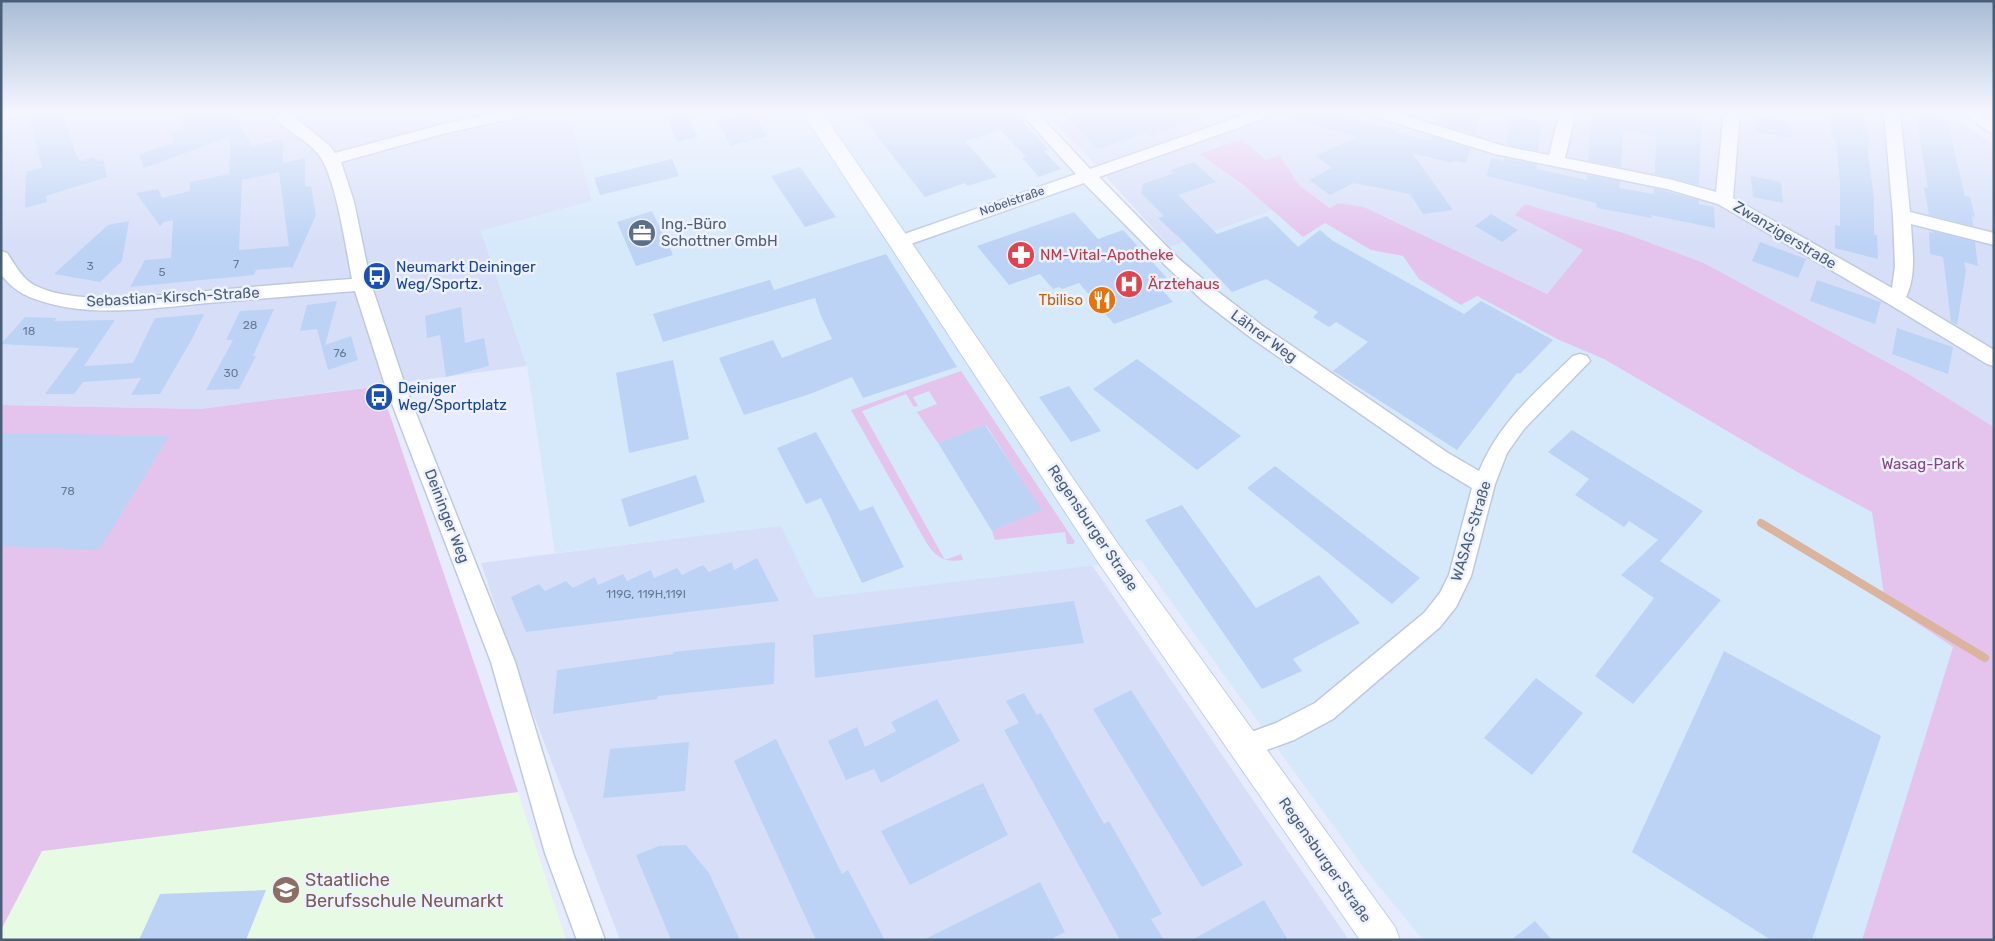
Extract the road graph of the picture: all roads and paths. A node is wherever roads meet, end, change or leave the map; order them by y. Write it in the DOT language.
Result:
graph roads {
  1 [pos="329,156"];
  2 [pos="344,156"];
  3 [pos="841,156"];
  4 [pos="1069,156"];
  5 [pos="1142,156"];
  6 [pos="1533,156"];
  7 [pos="1557,156"];
  8 [pos="1728,156"];
  9 [pos="1896,156"];
  10 [pos="332,159"];
  11 [pos="1556,161"];
  12 [pos="1087,175"];
  13 [pos="1724,200"];
  14 [pos="1902,216"];
  15 [pos="1994,239"];
  16 [pos="899,242"];
  17 [pos="1,257"];
  18 [pos="362,284"];
  19 [pos="1896,300"];
  20 [pos="1994,359"];
  21 [pos="1580,361"];
  22 [pos="1484,484"];
  23 [pos="1244,746"];
  24 [pos="591,940"];
  25 [pos="1382,940"];
  1 -- 10 [label="street, Deininger Weg"];
  2 -- 10 [label="street"];
  3 -- 16 [label="main road, Regensburger Straße"];
  4 -- 12 [label="street, Lährer Weg"];
  5 -- 12 [label="street, Nobelstraße"];
  6 -- 11 [label="street, Zwanzigerstraße"];
  7 -- 11 [label="street"];
  8 -- 13 [label="street"];
  9 -- 14 [label="street"];
  10 -- 18 [label="street, Deininger Weg"];
  11 -- 13 [label="street, Zwanzigerstraße"];
  12 -- 16 [label="street, Nobelstraße"];
  12 -- 22 [label="street, Lährer Weg"];
  13 -- 19 [label="street, Zwanzigerstraße"];
  14 -- 15 [label="street"];
  14 -- 19 [label="street"];
  16 -- 23 [label="main road, Regensburger Straße"];
  17 -- 18 [label="street, Sebastian-Kirsch-Straße"];
  18 -- 24 [label="street, Deininger Weg"];
  19 -- 20 [label="street, Zwanzigerstraße"];
  21 -- 22 [label="street, WASAG-Straße"];
  22 -- 23 [label="street, WASAG-Straße"];
  23 -- 25 [label="main road, Regensburger Straße"];
}
